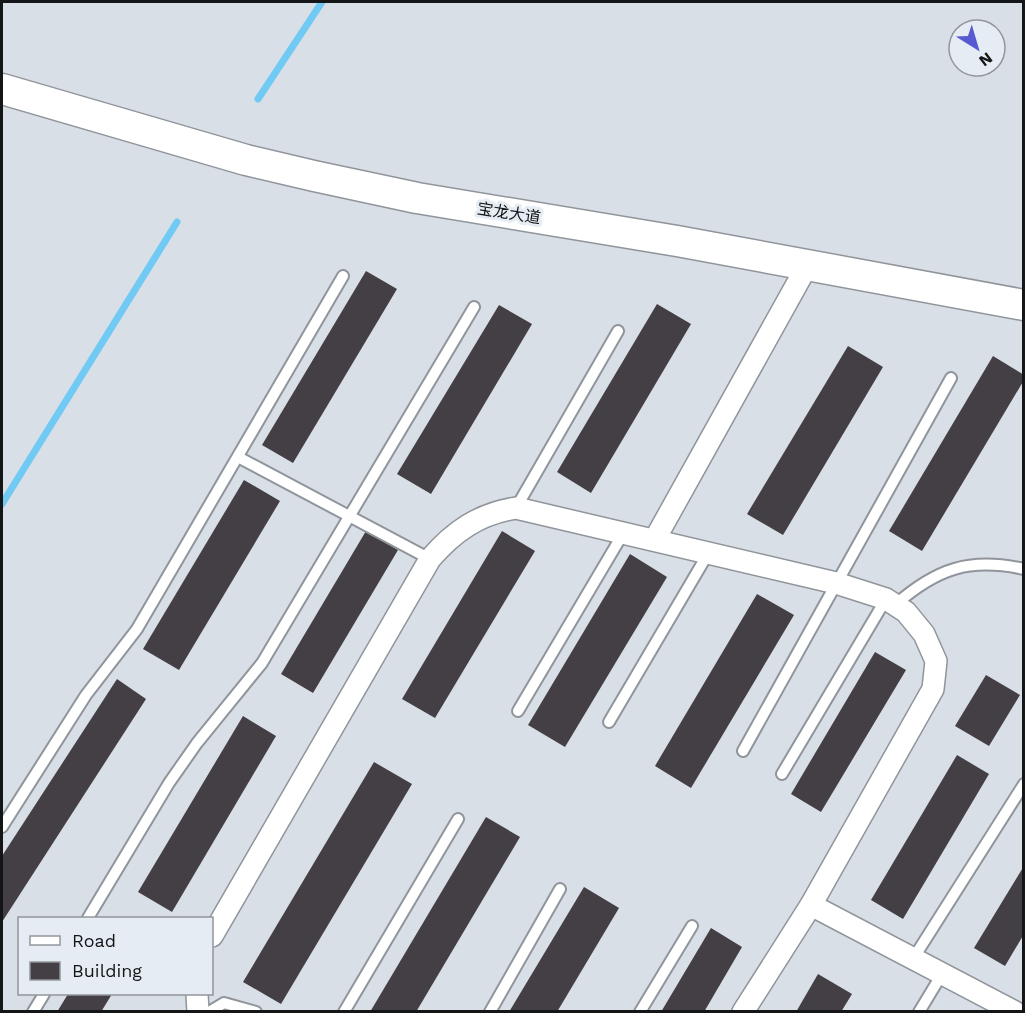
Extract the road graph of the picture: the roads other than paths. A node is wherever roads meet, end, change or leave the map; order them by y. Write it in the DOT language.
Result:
graph roads {
  1 [pos="2,89"];
  2 [pos="807,266"];
  3 [pos="343,276"];
  4 [pos="1023,305"];
  5 [pos="474,308"];
  6 [pos="618,331"];
  7 [pos="951,378"];
  8 [pos="238,457"];
  9 [pos="516,508"];
  10 [pos="350,516"];
  11 [pos="624,532"];
  12 [pos="655,539"];
  13 [pos="709,552"];
  14 [pos="430,559"];
  15 [pos="1023,569"];
  16 [pos="836,583"];
  17 [pos="890,602"];
  18 [pos="518,711"];
  19 [pos="609,722"];
  20 [pos="743,751"];
  21 [pos="782,774"];
  22 [pos="1023,784"];
  23 [pos="458,819"];
  24 [pos="2,827"];
  25 [pos="560,889"];
  26 [pos="811,905"];
  27 [pos="89,917"];
  28 [pos="692,926"];
  29 [pos="213,934"];
  30 [pos="913,958"];
  31 [pos="942,974"];
  32 [pos="43,995"];
  33 [pos="197,995"];
  34 [pos="33,1011"];
  35 [pos="198,1011"];
  36 [pos="209,1011"];
  37 [pos="256,1011"];
  38 [pos="344,1011"];
  39 [pos="490,1011"];
  40 [pos="640,1011"];
  41 [pos="743,1011"];
  42 [pos="919,1011"];
  43 [pos="1015,1011"];
  1 -- 2 [label="street, 宝龙大道"];
  2 -- 4 [label="street, 宝龙大道"];
  2 -- 12 [label="street"];
  3 -- 8 [label="lane"];
  5 -- 10 [label="lane"];
  6 -- 9 [label="lane"];
  7 -- 16 [label="lane"];
  8 -- 10 [label="lane"];
  8 -- 24 [label="lane"];
  9 -- 11 [label="street"];
  9 -- 14 [label="street"];
  10 -- 14 [label="lane"];
  10 -- 27 [label="lane"];
  11 -- 12 [label="street"];
  11 -- 18 [label="lane"];
  12 -- 13 [label="street"];
  13 -- 16 [label="street"];
  13 -- 19 [label="lane"];
  14 -- 29 [label="street"];
  15 -- 17 [label="lane"];
  16 -- 17 [label="street"];
  16 -- 20 [label="lane"];
  17 -- 21 [label="lane"];
  17 -- 26 [label="street"];
  22 -- 30 [label="lane"];
  23 -- 38 [label="lane"];
  25 -- 39 [label="lane"];
  26 -- 30 [label="street"];
  26 -- 41 [label="street"];
  28 -- 40 [label="lane"];
  30 -- 31 [label="street"];
  31 -- 42 [label="lane"];
  31 -- 43 [label="street"];
  32 -- 34 [label="lane"];
  33 -- 35 [label="street"];
  36 -- 37 [label="lane"];
}
